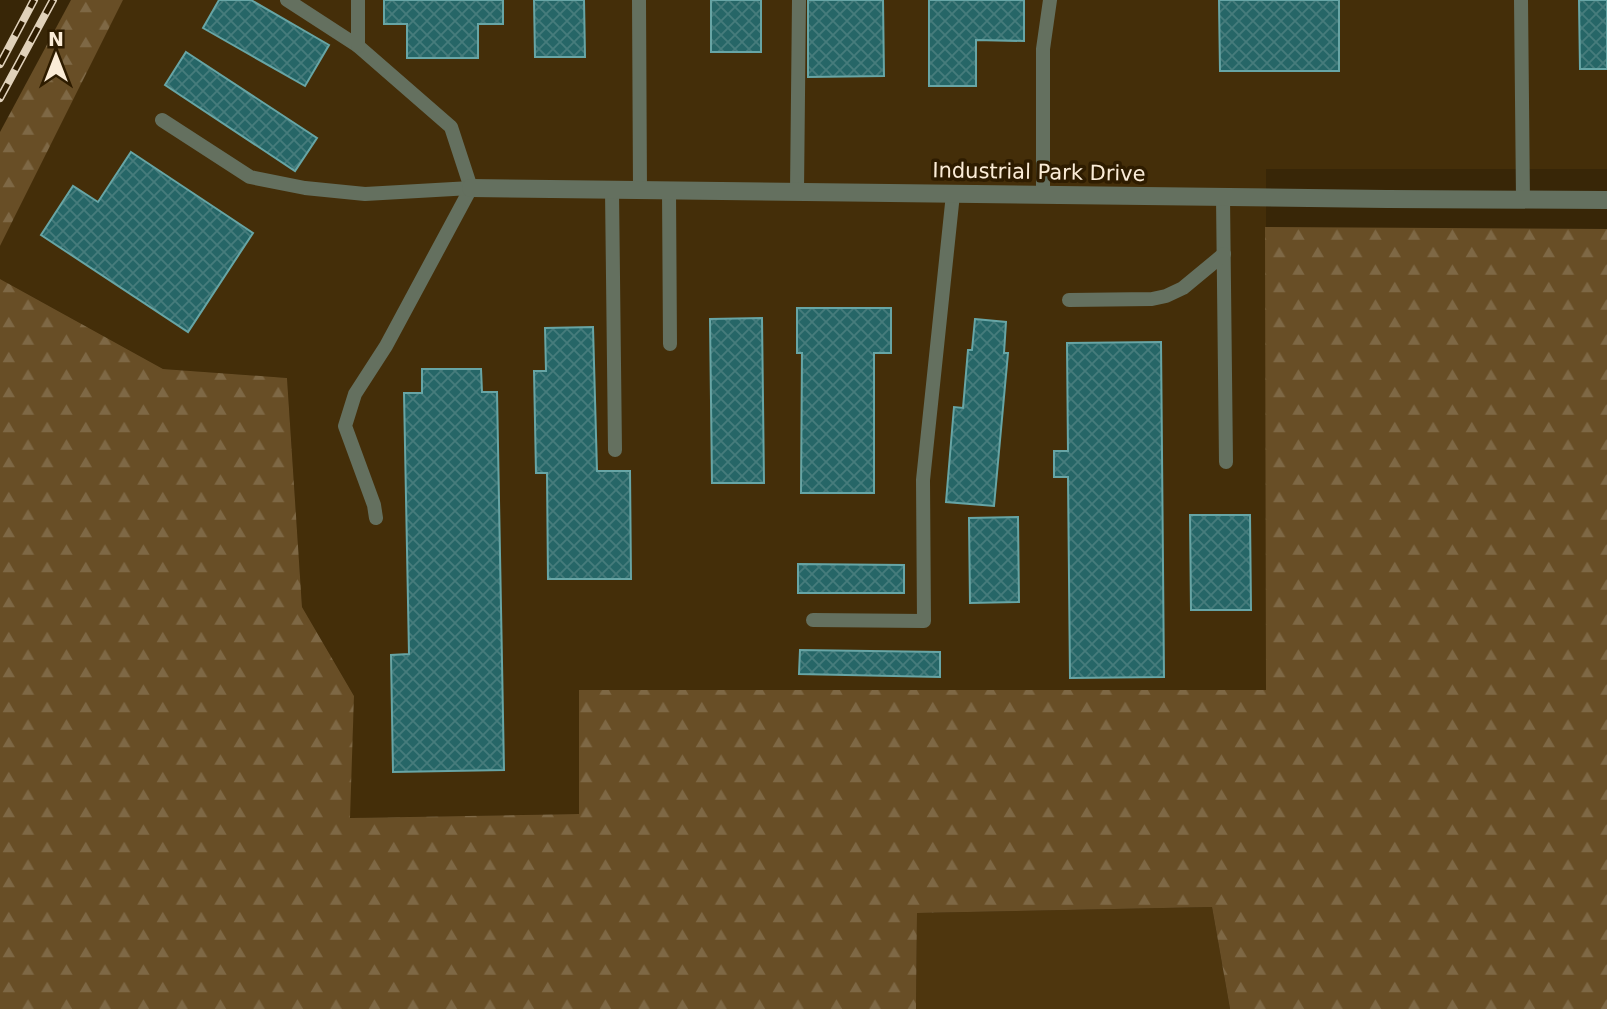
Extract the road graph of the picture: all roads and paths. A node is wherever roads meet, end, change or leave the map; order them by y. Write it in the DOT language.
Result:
graph roads {
  1 [pos="287,0"];
  2 [pos="358,0"];
  3 [pos="639,0"];
  4 [pos="799,0"];
  5 [pos="1050,0"];
  6 [pos="1521,0"];
  7 [pos="358,47"];
  8 [pos="162,120"];
  9 [pos="471,188"];
  10 [pos="612,190"];
  11 [pos="640,190"];
  12 [pos="669,191"];
  13 [pos="797,191"];
  14 [pos="953,194"];
  15 [pos="1043,195"];
  16 [pos="1223,197"];
  17 [pos="1523,200"];
  18 [pos="1607,200"];
  19 [pos="1224,254"];
  20 [pos="1069,300"];
  21 [pos="670,344"];
  22 [pos="615,450"];
  23 [pos="1226,462"];
  24 [pos="376,518"];
  25 [pos="813,620"];
  1 -- 7 [label="lane"];
  2 -- 7 [label="lane"];
  3 -- 11 [label="lane"];
  4 -- 13 [label="lane"];
  5 -- 15 [label="lane"];
  6 -- 17 [label="lane"];
  7 -- 9 [label="lane"];
  8 -- 9 [label="lane"];
  9 -- 10 [label="street, Industrial Park Drive"];
  9 -- 24 [label="lane"];
  10 -- 11 [label="street, Industrial Park Drive"];
  10 -- 22 [label="lane"];
  11 -- 12 [label="street, Industrial Park Drive"];
  12 -- 13 [label="street, Industrial Park Drive"];
  12 -- 21 [label="lane"];
  13 -- 14 [label="street, Industrial Park Drive"];
  14 -- 15 [label="street, Industrial Park Drive"];
  14 -- 25 [label="lane"];
  15 -- 16 [label="street, Industrial Park Drive"];
  16 -- 17 [label="street, Industrial Park Drive"];
  16 -- 19 [label="lane"];
  17 -- 18 [label="street, Industrial Park Drive"];
  19 -- 20 [label="lane"];
  19 -- 23 [label="lane"];
}
